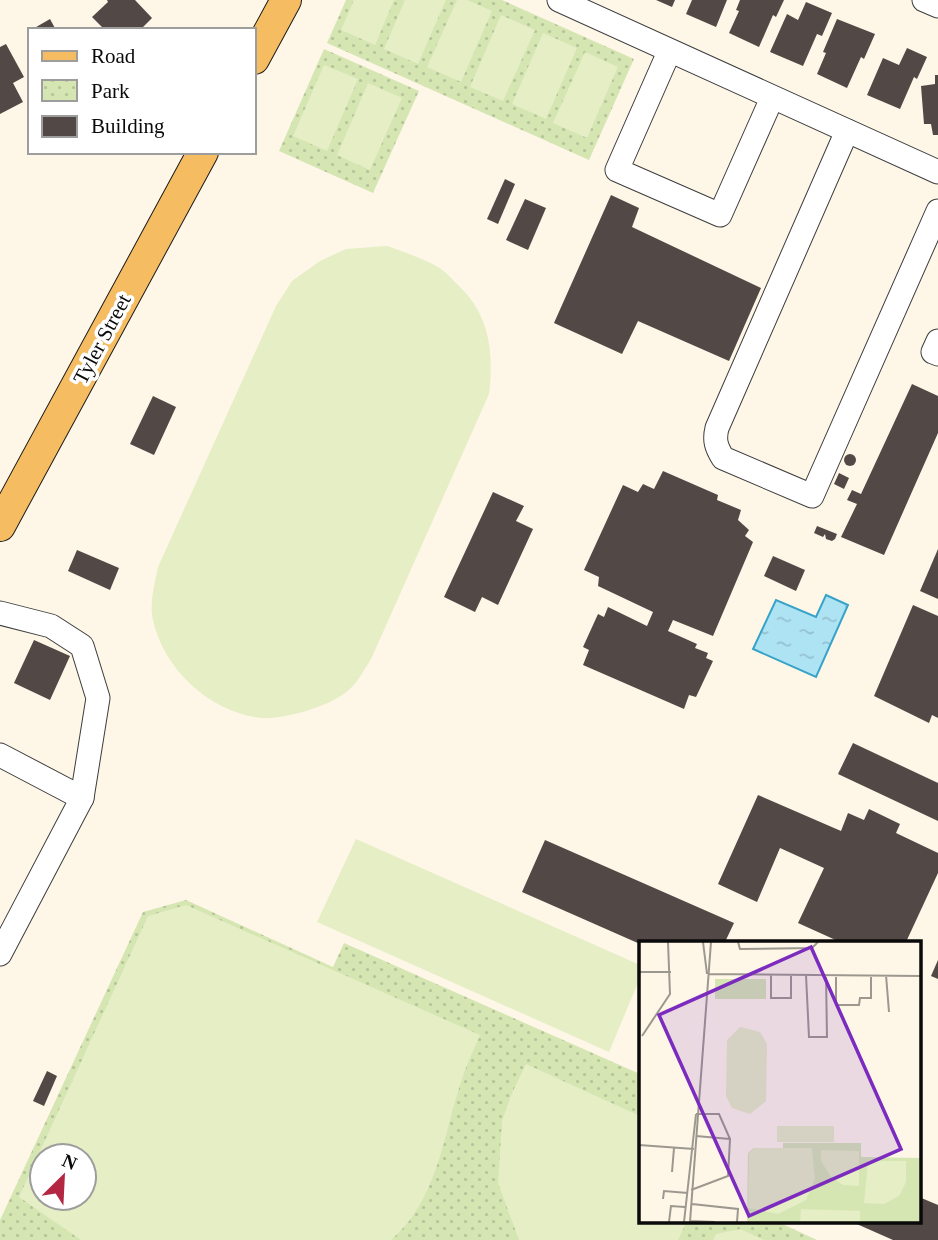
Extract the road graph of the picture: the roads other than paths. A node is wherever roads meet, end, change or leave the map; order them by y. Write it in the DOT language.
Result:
graph roads {
  1 [pos="286,0"];
  2 [pos="559,0"];
  3 [pos="924,0"];
  4 [pos="938,6"];
  5 [pos="669,52"];
  6 [pos="256,55"];
  7 [pos="772,98"];
  8 [pos="847,131"];
  9 [pos="202,154"];
  10 [pos="938,172"];
  11 [pos="938,211"];
  12 [pos="938,341"];
  13 [pos="938,354"];
  14 [pos="0,526"];
  15 [pos="0,613"];
  16 [pos="0,755"];
  17 [pos="82,798"];
  18 [pos="0,954"];
  1 -- 6 [label="main road"];
  2 -- 5 [label="street"];
  3 -- 4 [label="street"];
  5 -- 7 [label="street"];
  5 -- 7 [label="street"];
  7 -- 8 [label="street"];
  8 -- 10 [label="street"];
  8 -- 11 [label="street"];
  9 -- 14 [label="main road, Tyler Street"];
  12 -- 13 [label="street"];
  15 -- 17 [label="street"];
  16 -- 17 [label="street"];
  17 -- 18 [label="street"];
}
